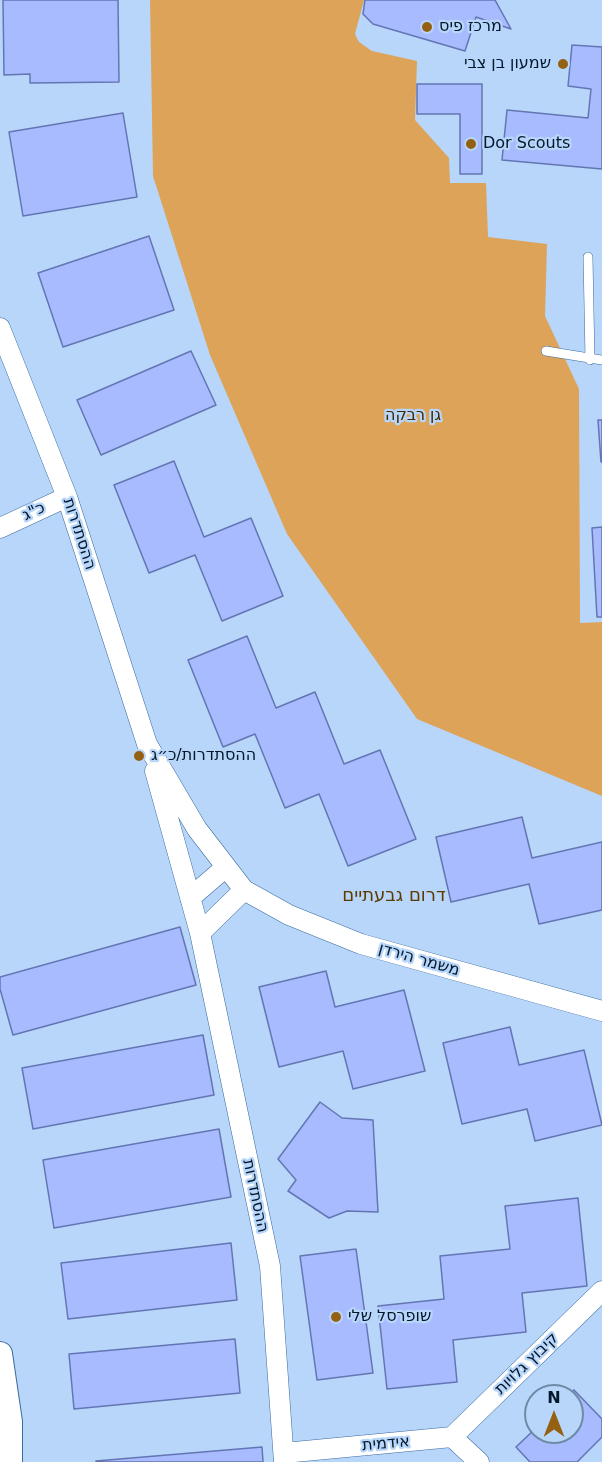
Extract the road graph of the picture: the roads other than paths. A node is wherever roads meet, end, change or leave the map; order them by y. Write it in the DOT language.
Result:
graph roads {
  1 [pos="588,257"];
  2 [pos="0,328"];
  3 [pos="546,351"];
  4 [pos="590,360"];
  5 [pos="602,360"];
  6 [pos="67,497"];
  7 [pos="0,528"];
  8 [pos="147,744"];
  9 [pos="226,867"];
  10 [pos="244,890"];
  11 [pos="190,898"];
  12 [pos="200,933"];
  13 [pos="602,1011"];
  14 [pos="602,1291"];
  15 [pos="0,1354"];
  16 [pos="452,1437"];
  17 [pos="284,1457"];
  18 [pos="10,1462"];
  19 [pos="479,1462"];
  1 -- 4 [label="lane"];
  2 -- 6 [label="street, ההסתדרות"];
  3 -- 4 [label="lane"];
  4 -- 5 [label="lane"];
  6 -- 7 [label="street, כ\"ג"];
  6 -- 8 [label="street, ההסתדרות"];
  8 -- 9 [label="street, ההסתדרות"];
  8 -- 11 [label="street, ההסתדרות"];
  9 -- 10 [label="street, ההסתדרות"];
  9 -- 11 [label="street"];
  10 -- 12 [label="street"];
  10 -- 13 [label="street, משמר הירדן"];
  11 -- 12 [label="street, ההסתדרות"];
  12 -- 17 [label="street, ההסתדרות"];
  14 -- 16 [label="street, קיבוץ גלויות"];
  15 -- 18 [label="street"];
  16 -- 17 [label="street, אידמית"];
  16 -- 19 [label="street"];
}
